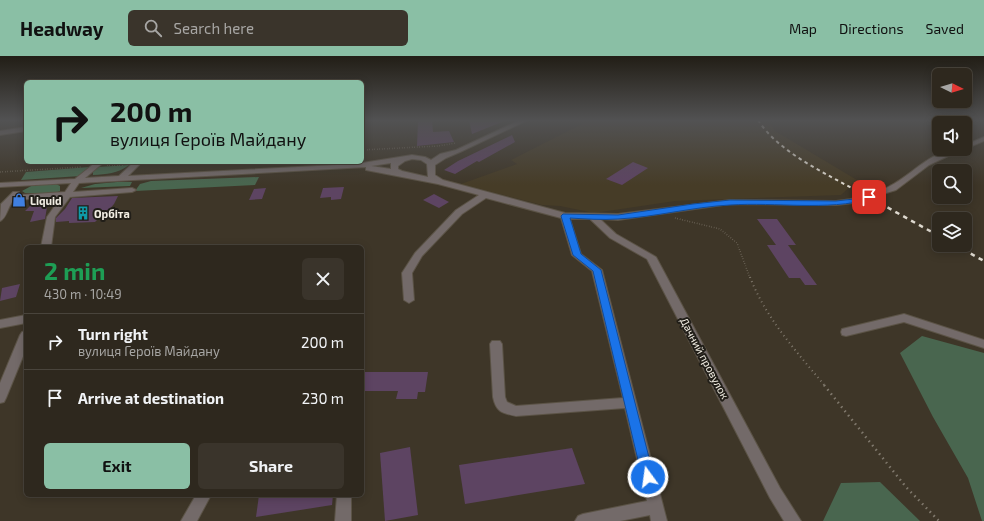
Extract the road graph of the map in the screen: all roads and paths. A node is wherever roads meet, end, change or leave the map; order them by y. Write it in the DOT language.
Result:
graph roads {
  1 [pos="478,142"];
  2 [pos="458,143"];
  3 [pos="364,150"];
  4 [pos="443,156"];
  5 [pos="943,156"];
  6 [pos="420,158"];
  7 [pos="402,159"];
  8 [pos="98,164"];
  9 [pos="136,164"];
  10 [pos="336,164"];
  11 [pos="430,165"];
  12 [pos="356,166"];
  13 [pos="0,172"];
  14 [pos="400,173"];
  15 [pos="409,175"];
  16 [pos="143,177"];
  17 [pos="122,178"];
  18 [pos="77,181"];
  19 [pos="440,182"];
  20 [pos="28,183"];
  21 [pos="0,185"];
  22 [pos="67,194"];
  23 [pos="485,195"];
  24 [pos="12,198"];
  25 [pos="565,216"];
  26 [pos="593,217"];
  27 [pos="0,218"];
  28 [pos="673,218"];
  29 [pos="46,245"];
  30 [pos="409,300"];
  31 [pos="24,319"];
  32 [pos="0,324"];
  33 [pos="846,332"];
  34 [pos="24,340"];
  35 [pos="496,344"];
  36 [pos="984,344"];
  37 [pos="0,398"];
  38 [pos="629,403"];
  39 [pos="203,497"];
  40 [pos="344,497"];
  41 [pos="657,514"];
  42 [pos="190,521"];
  43 [pos="342,521"];
  44 [pos="583,521"];
  45 [pos="793,521"];
  46 [pos="939,521"];
  1 -- 4 [label="street"];
  2 -- 3 [label="path"];
  4 -- 6 [label="street"];
  4 -- 11 [label="street"];
  5 -- 26 [label="street"];
  6 -- 7 [label="street"];
  6 -- 11 [label="street"];
  7 -- 12 [label="street"];
  7 -- 14 [label="street"];
  8 -- 13 [label="path"];
  8 -- 18 [label="street"];
  9 -- 17 [label="street"];
  10 -- 12 [label="street"];
  10 -- 16 [label="street"];
  11 -- 15 [label="street"];
  11 -- 19 [label="street"];
  12 -- 14 [label="street"];
  14 -- 15 [label="street"];
  15 -- 19 [label="street"];
  16 -- 17 [label="street"];
  16 -- 22 [label="street"];
  17 -- 18 [label="street"];
  18 -- 20 [label="street"];
  18 -- 22 [label="street"];
  19 -- 23 [label="street"];
  20 -- 21 [label="street"];
  20 -- 24 [label="street"];
  22 -- 24 [label="street"];
  22 -- 29 [label="street"];
  23 -- 25 [label="street"];
  23 -- 30 [label="street"];
  24 -- 27 [label="street"];
  25 -- 26 [label="street"];
  25 -- 38 [label="street"];
  26 -- 45 [label="street, Дачний провулок"];
  28 -- 46 [label="path"];
  31 -- 32 [label="street"];
  33 -- 36 [label="street"];
  34 -- 37 [label="street"];
  35 -- 38 [label="street"];
  38 -- 41 [label="street"];
  39 -- 42 [label="street"];
  40 -- 43 [label="street"];
  41 -- 44 [label="street"];
}
